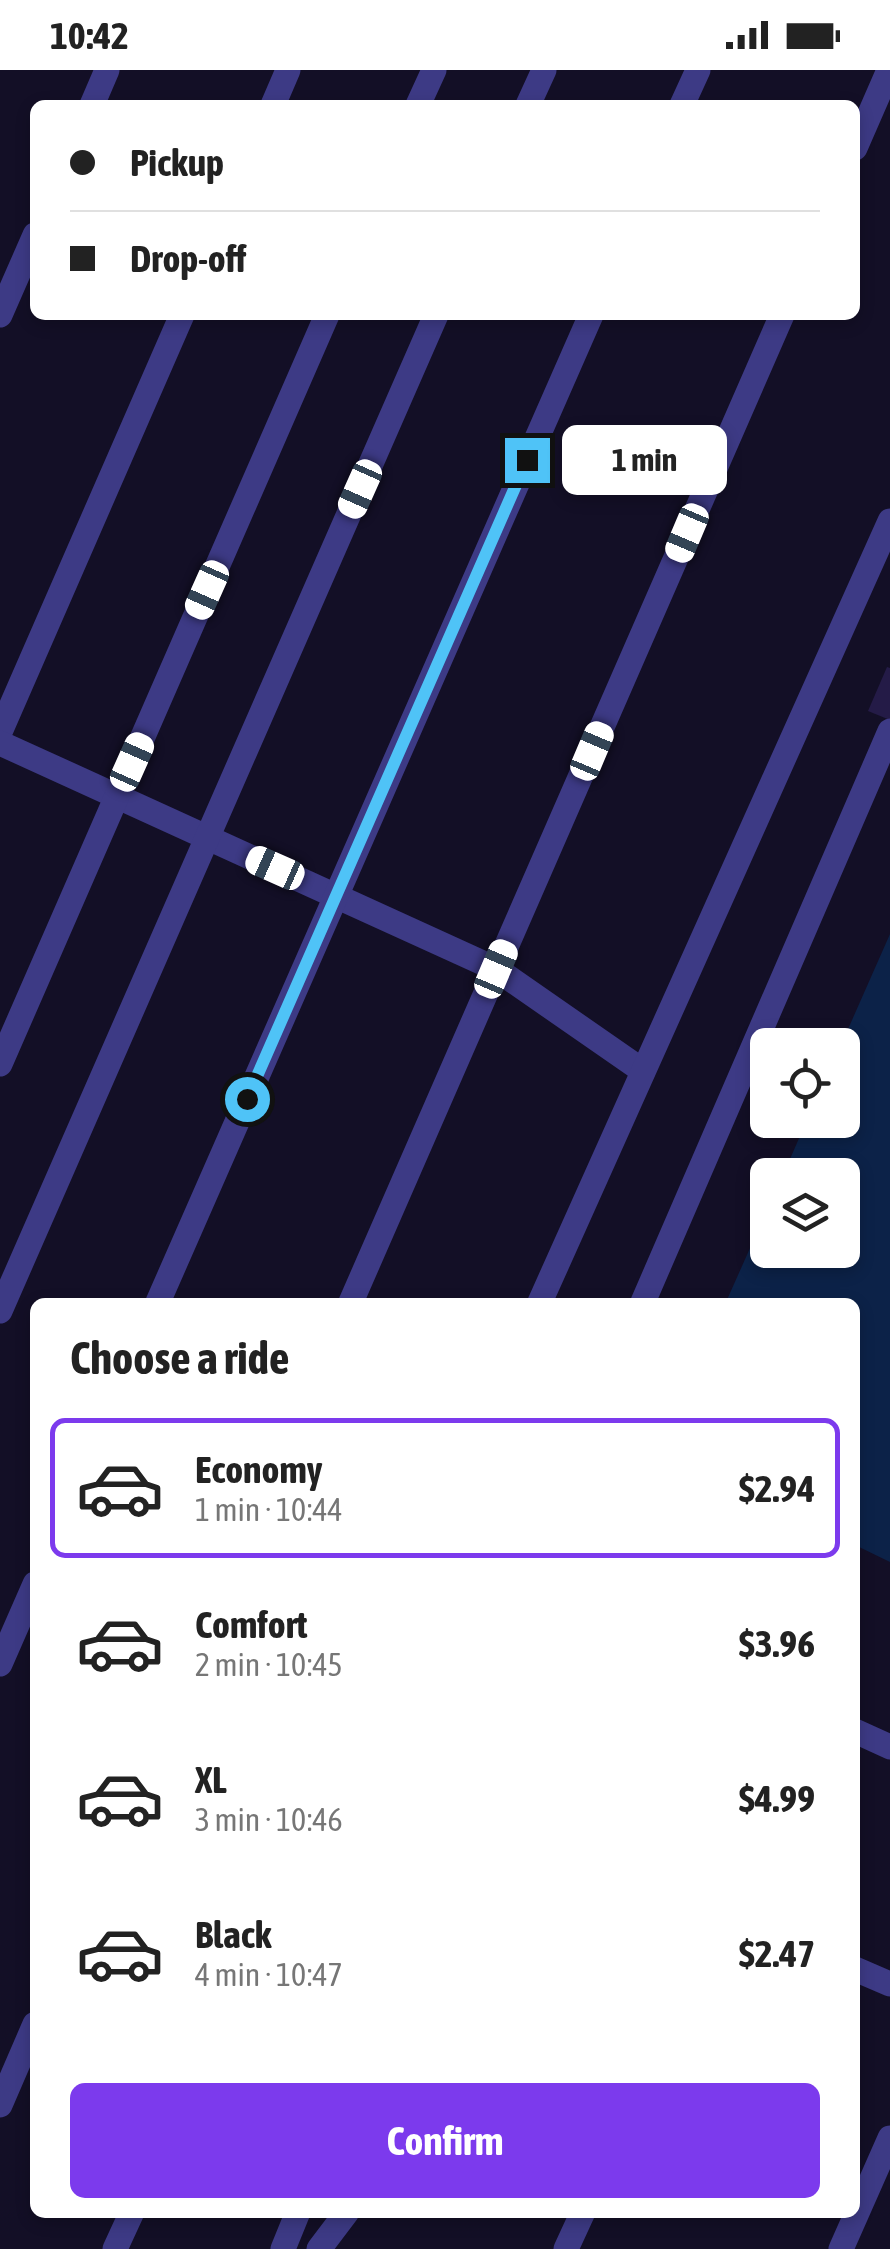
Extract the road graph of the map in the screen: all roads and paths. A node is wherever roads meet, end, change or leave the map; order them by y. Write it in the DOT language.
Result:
graph roads {
  1 [pos="108,70"];
  2 [pos="288,70"];
  3 [pos="434,70"];
  4 [pos="544,70"];
  5 [pos="698,70"];
  6 [pos="889,70"];
  7 [pos="94,100"];
  8 [pos="275,100"];
  9 [pos="420,100"];
  10 [pos="530,100"];
  11 [pos="684,100"];
  12 [pos="860,137"];
  13 [pos="30,246"];
  14 [pos="0,315"];
  15 [pos="180,320"];
  16 [pos="325,320"];
  17 [pos="434,320"];
  18 [pos="588,320"];
  19 [pos="780,320"];
  20 [pos="890,521"];
  21 [pos="890,731"];
  22 [pos="0,732"];
  23 [pos="0,743"];
  24 [pos="117,796"];
  25 [pos="208,838"];
  26 [pos="336,896"];
  27 [pos="496,969"];
  28 [pos="0,1064"];
  29 [pos="643,1072"];
  30 [pos="160,1298"];
  31 [pos="352,1298"];
  32 [pos="542,1298"];
  33 [pos="645,1298"];
  34 [pos="0,1312"];
  35 [pos="30,1595"];
  36 [pos="0,1664"];
  37 [pos="860,1733"];
  38 [pos="890,1747"];
  39 [pos="860,1971"];
  40 [pos="890,1984"];
  41 [pos="30,2035"];
  42 [pos="0,2104"];
  43 [pos="890,2138"];
  44 [pos="860,2206"];
  45 [pos="129,2218"];
  46 [pos="296,2218"];
  47 [pos="342,2218"];
  48 [pos="580,2218"];
  49 [pos="855,2218"];
  50 [pos="116,2249"];
  51 [pos="283,2249"];
  52 [pos="319,2249"];
  53 [pos="566,2249"];
  54 [pos="841,2249"];
  1 -- 7 [label="lane"];
  2 -- 8 [label="lane"];
  3 -- 9 [label="lane"];
  4 -- 10 [label="lane"];
  5 -- 11 [label="lane"];
  6 -- 12 [label="lane"];
  13 -- 14 [label="lane"];
  15 -- 22 [label="lane"];
  16 -- 24 [label="lane"];
  17 -- 25 [label="lane"];
  18 -- 26 [label="lane"];
  19 -- 27 [label="lane"];
  20 -- 29 [label="lane"];
  21 -- 33 [label="lane"];
  23 -- 24 [label="lane"];
  24 -- 25 [label="lane"];
  24 -- 28 [label="lane"];
  25 -- 26 [label="lane"];
  25 -- 34 [label="lane"];
  26 -- 27 [label="lane"];
  26 -- 30 [label="lane"];
  27 -- 29 [label="lane"];
  27 -- 31 [label="lane"];
  29 -- 32 [label="lane"];
  35 -- 36 [label="lane"];
  37 -- 38 [label="lane"];
  39 -- 40 [label="lane"];
  41 -- 42 [label="lane"];
  43 -- 44 [label="lane"];
  45 -- 50 [label="lane"];
  46 -- 51 [label="lane"];
  47 -- 52 [label="lane"];
  48 -- 53 [label="lane"];
  49 -- 54 [label="lane"];
}
